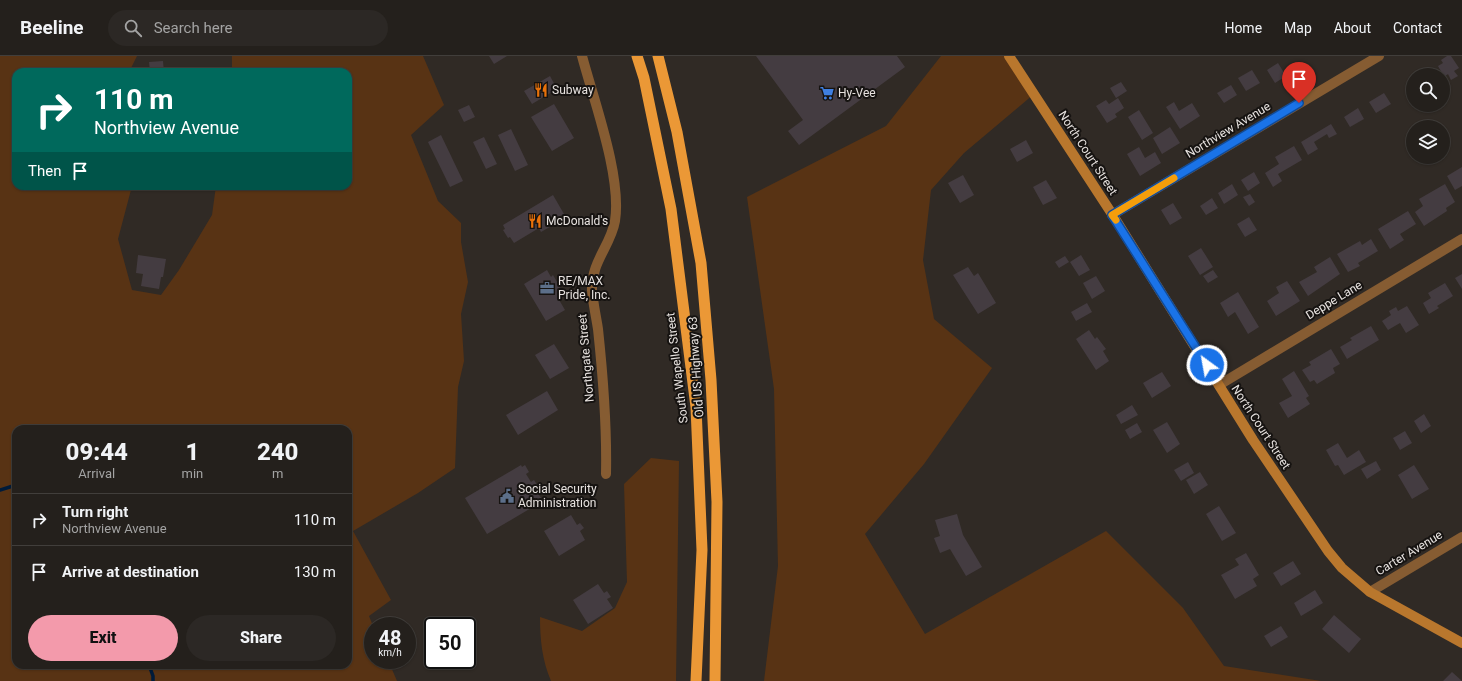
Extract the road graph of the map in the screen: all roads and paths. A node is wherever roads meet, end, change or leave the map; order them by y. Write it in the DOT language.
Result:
graph roads {
  1 [pos="582,56"];
  2 [pos="637,56"];
  3 [pos="658,56"];
  4 [pos="1009,56"];
  5 [pos="1379,56"];
  6 [pos="1112,215"];
  7 [pos="1462,239"];
  8 [pos="1219,384"];
  9 [pos="606,474"];
  10 [pos="1462,537"];
  11 [pos="1370,592"];
  12 [pos="1462,643"];
  13 [pos="696,681"];
  14 [pos="715,681"];
  1 -- 9 [label="street, Northgate Street"];
  2 -- 13 [label="highway, South Wapello Street"];
  3 -- 14 [label="highway, Old US Highway 63"];
  4 -- 6 [label="main road, North Court Street"];
  5 -- 6 [label="street, Northview Avenue"];
  6 -- 8 [label="main road, North Court Street"];
  7 -- 8 [label="street, Deppe Lane"];
  8 -- 11 [label="main road, North Court Street"];
  10 -- 11 [label="street, Carter Avenue"];
  11 -- 12 [label="main road, North Court Street"];
}
